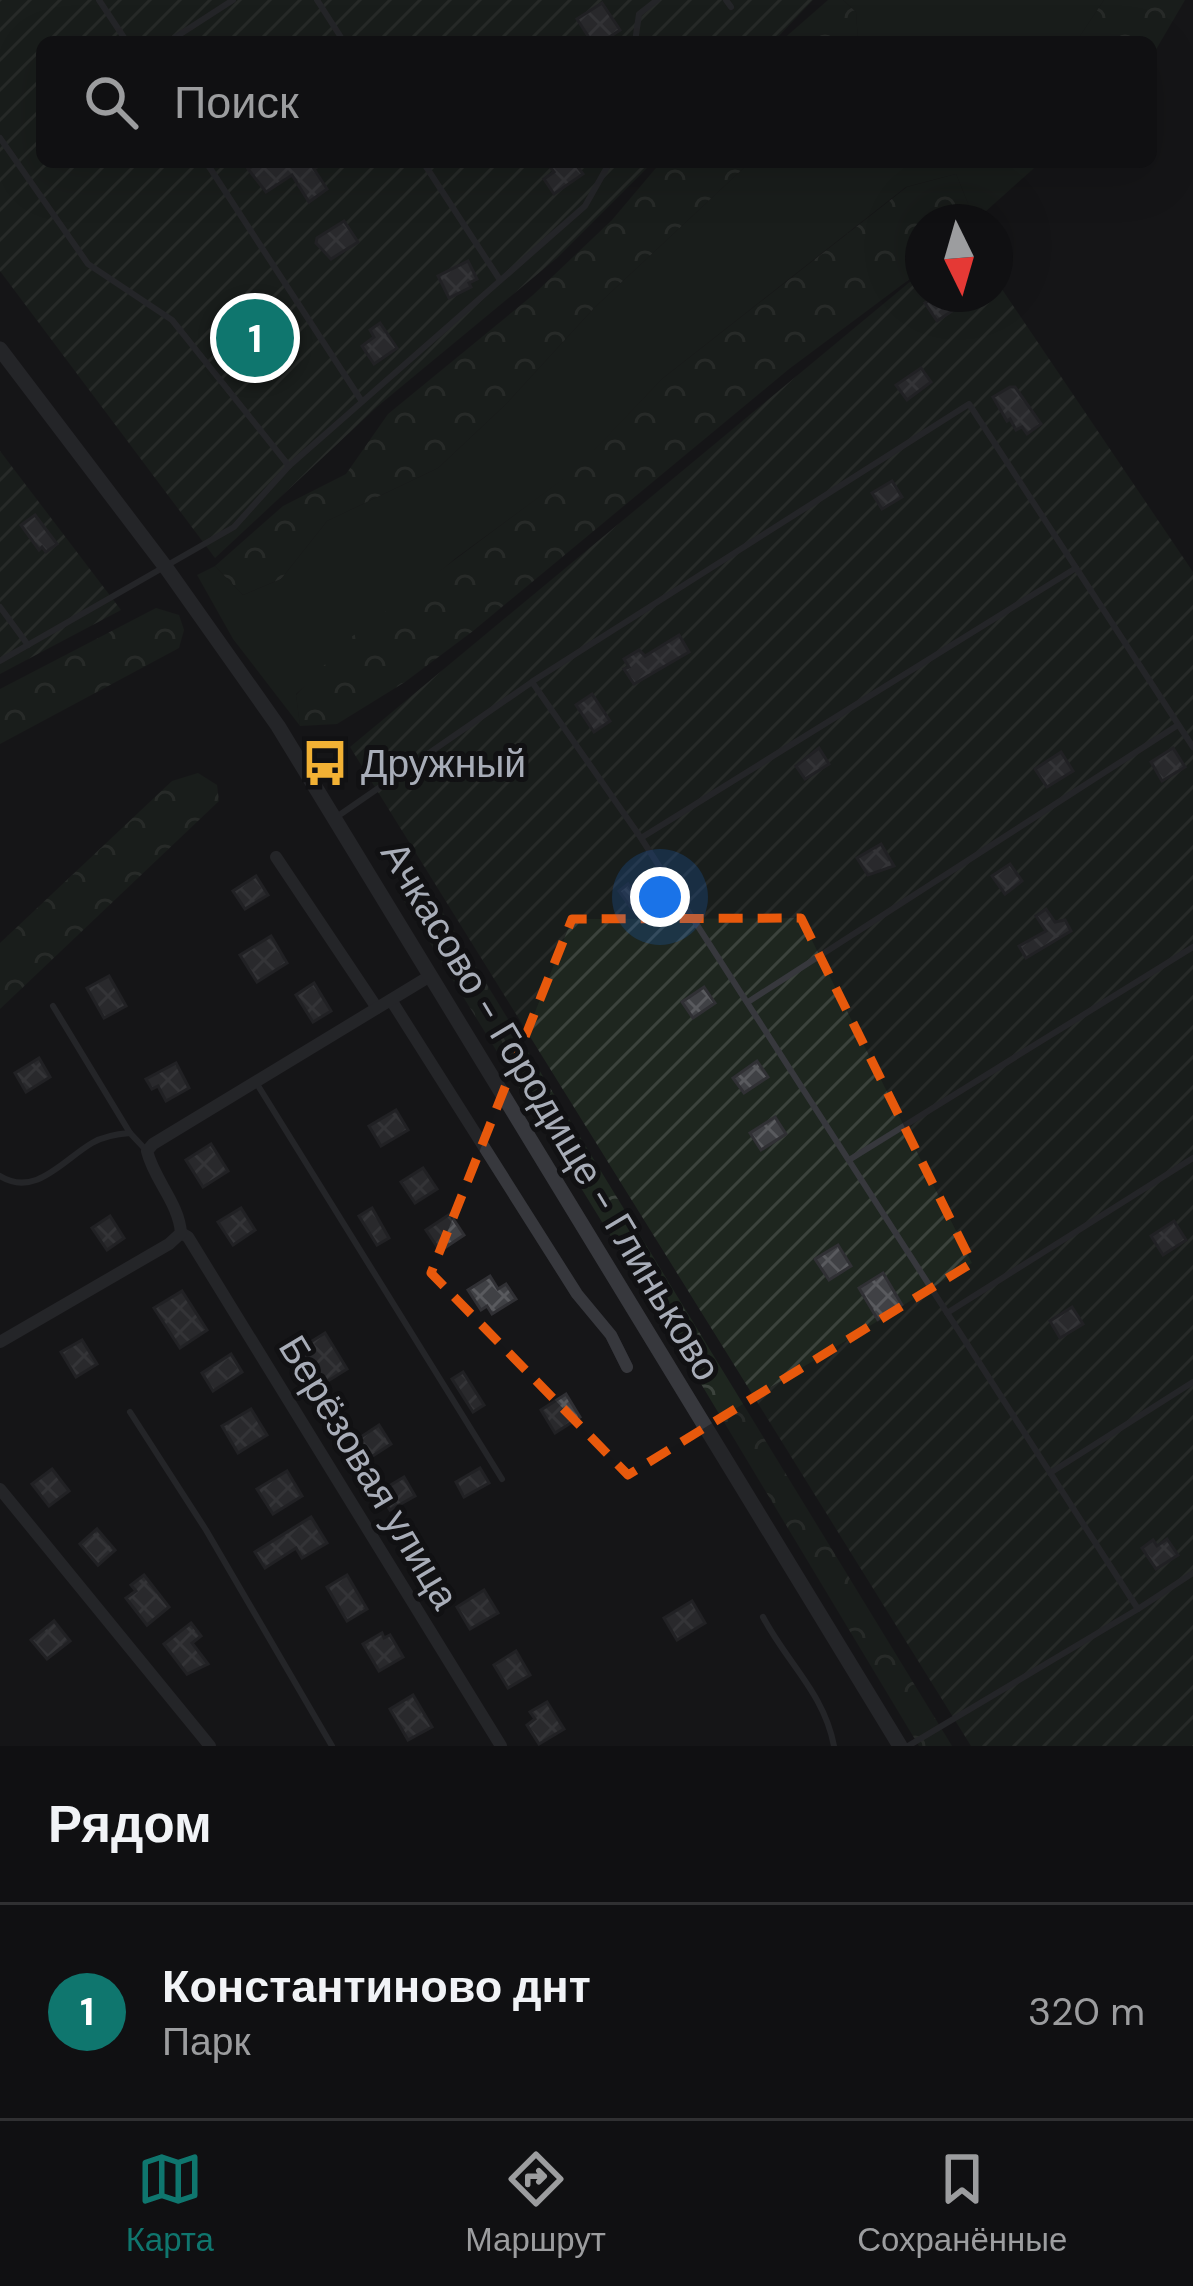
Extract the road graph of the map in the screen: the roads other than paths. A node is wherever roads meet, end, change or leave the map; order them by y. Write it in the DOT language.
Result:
graph roads {
  1 [pos="99,0"];
  2 [pos="233,0"];
  3 [pos="317,0"];
  4 [pos="657,0"];
  5 [pos="123,36"];
  6 [pos="177,36"];
  7 [pos="340,36"];
  8 [pos="635,36"];
  9 [pos="0,138"];
  10 [pos="210,168"];
  11 [pos="427,168"];
  12 [pos="607,168"];
  13 [pos="500,280"];
  14 [pos="0,350"];
  15 [pos="361,400"];
  16 [pos="289,466"];
  17 [pos="1076,568"];
  18 [pos="167,569"];
  19 [pos="0,608"];
  20 [pos="28,645"];
  21 [pos="0,661"];
  22 [pos="532,682"];
  23 [pos="1178,725"];
  24 [pos="1193,747"];
  25 [pos="334,818"];
  26 [pos="641,838"];
  27 [pos="276,857"];
  28 [pos="1193,946"];
  29 [pos="430,976"];
  30 [pos="391,1000"];
  31 [pos="747,1003"];
  32 [pos="53,1006"];
  33 [pos="377,1008"];
  34 [pos="256,1082"];
  35 [pos="130,1133"];
  36 [pos="147,1151"];
  37 [pos="1193,1158"];
  38 [pos="848,1160"];
  39 [pos="0,1176"];
  40 [pos="181,1233"];
  41 [pos="947,1313"];
  42 [pos="0,1342"];
  43 [pos="627,1366"];
  44 [pos="1193,1382"];
  45 [pos="130,1412"];
  46 [pos="1050,1473"];
  47 [pos="502,1479"];
  48 [pos="0,1489"];
  49 [pos="1193,1573"];
  50 [pos="1138,1609"];
  51 [pos="763,1617"];
  52 [pos="210,1746"];
  53 [pos="332,1746"];
  54 [pos="501,1746"];
  55 [pos="834,1746"];
  56 [pos="904,1746"];
  1 -- 5 [label="lane"];
  2 -- 6 [label="lane"];
  3 -- 7 [label="lane"];
  4 -- 8 [label="lane"];
  9 -- 16 [label="lane"];
  10 -- 15 [label="lane"];
  11 -- 13 [label="lane"];
  12 -- 13 [label="lane"];
  13 -- 15 [label="lane"];
  14 -- 18 [label="street, Ачкасово - Городище - Глиньково"];
  15 -- 16 [label="lane"];
  16 -- 18 [label="lane"];
  17 -- 22 [label="lane"];
  17 -- 23 [label="lane"];
  17 -- 26 [label="lane"];
  18 -- 20 [label="lane"];
  18 -- 25 [label="street, Ачкасово - Городище - Глиньково"];
  19 -- 20 [label="lane"];
  20 -- 21 [label="lane"];
  22 -- 25 [label="lane"];
  22 -- 26 [label="lane"];
  23 -- 24 [label="lane"];
  23 -- 31 [label="lane"];
  25 -- 29 [label="street, Ачкасово - Городище - Глиньково"];
  26 -- 31 [label="lane"];
  27 -- 33 [label="street"];
  28 -- 38 [label="lane"];
  29 -- 30 [label="street"];
  29 -- 56 [label="street, Ачкасово - Городище - Глиньково"];
  30 -- 33 [label="street"];
  30 -- 43 [label="street"];
  31 -- 38 [label="lane"];
  32 -- 35 [label="lane"];
  33 -- 34 [label="street"];
  34 -- 36 [label="street"];
  34 -- 47 [label="lane"];
  35 -- 36 [label="lane"];
  35 -- 39 [label="lane"];
  36 -- 40 [label="street, Берёзовая улица"];
  37 -- 41 [label="lane"];
  38 -- 41 [label="lane"];
  40 -- 42 [label="street"];
  40 -- 54 [label="street, Берёзовая улица"];
  41 -- 46 [label="lane"];
  44 -- 46 [label="lane"];
  45 -- 53 [label="lane"];
  46 -- 50 [label="lane"];
  48 -- 52 [label="street"];
  49 -- 50 [label="lane"];
  50 -- 56 [label="lane"];
  51 -- 55 [label="lane"];
}
